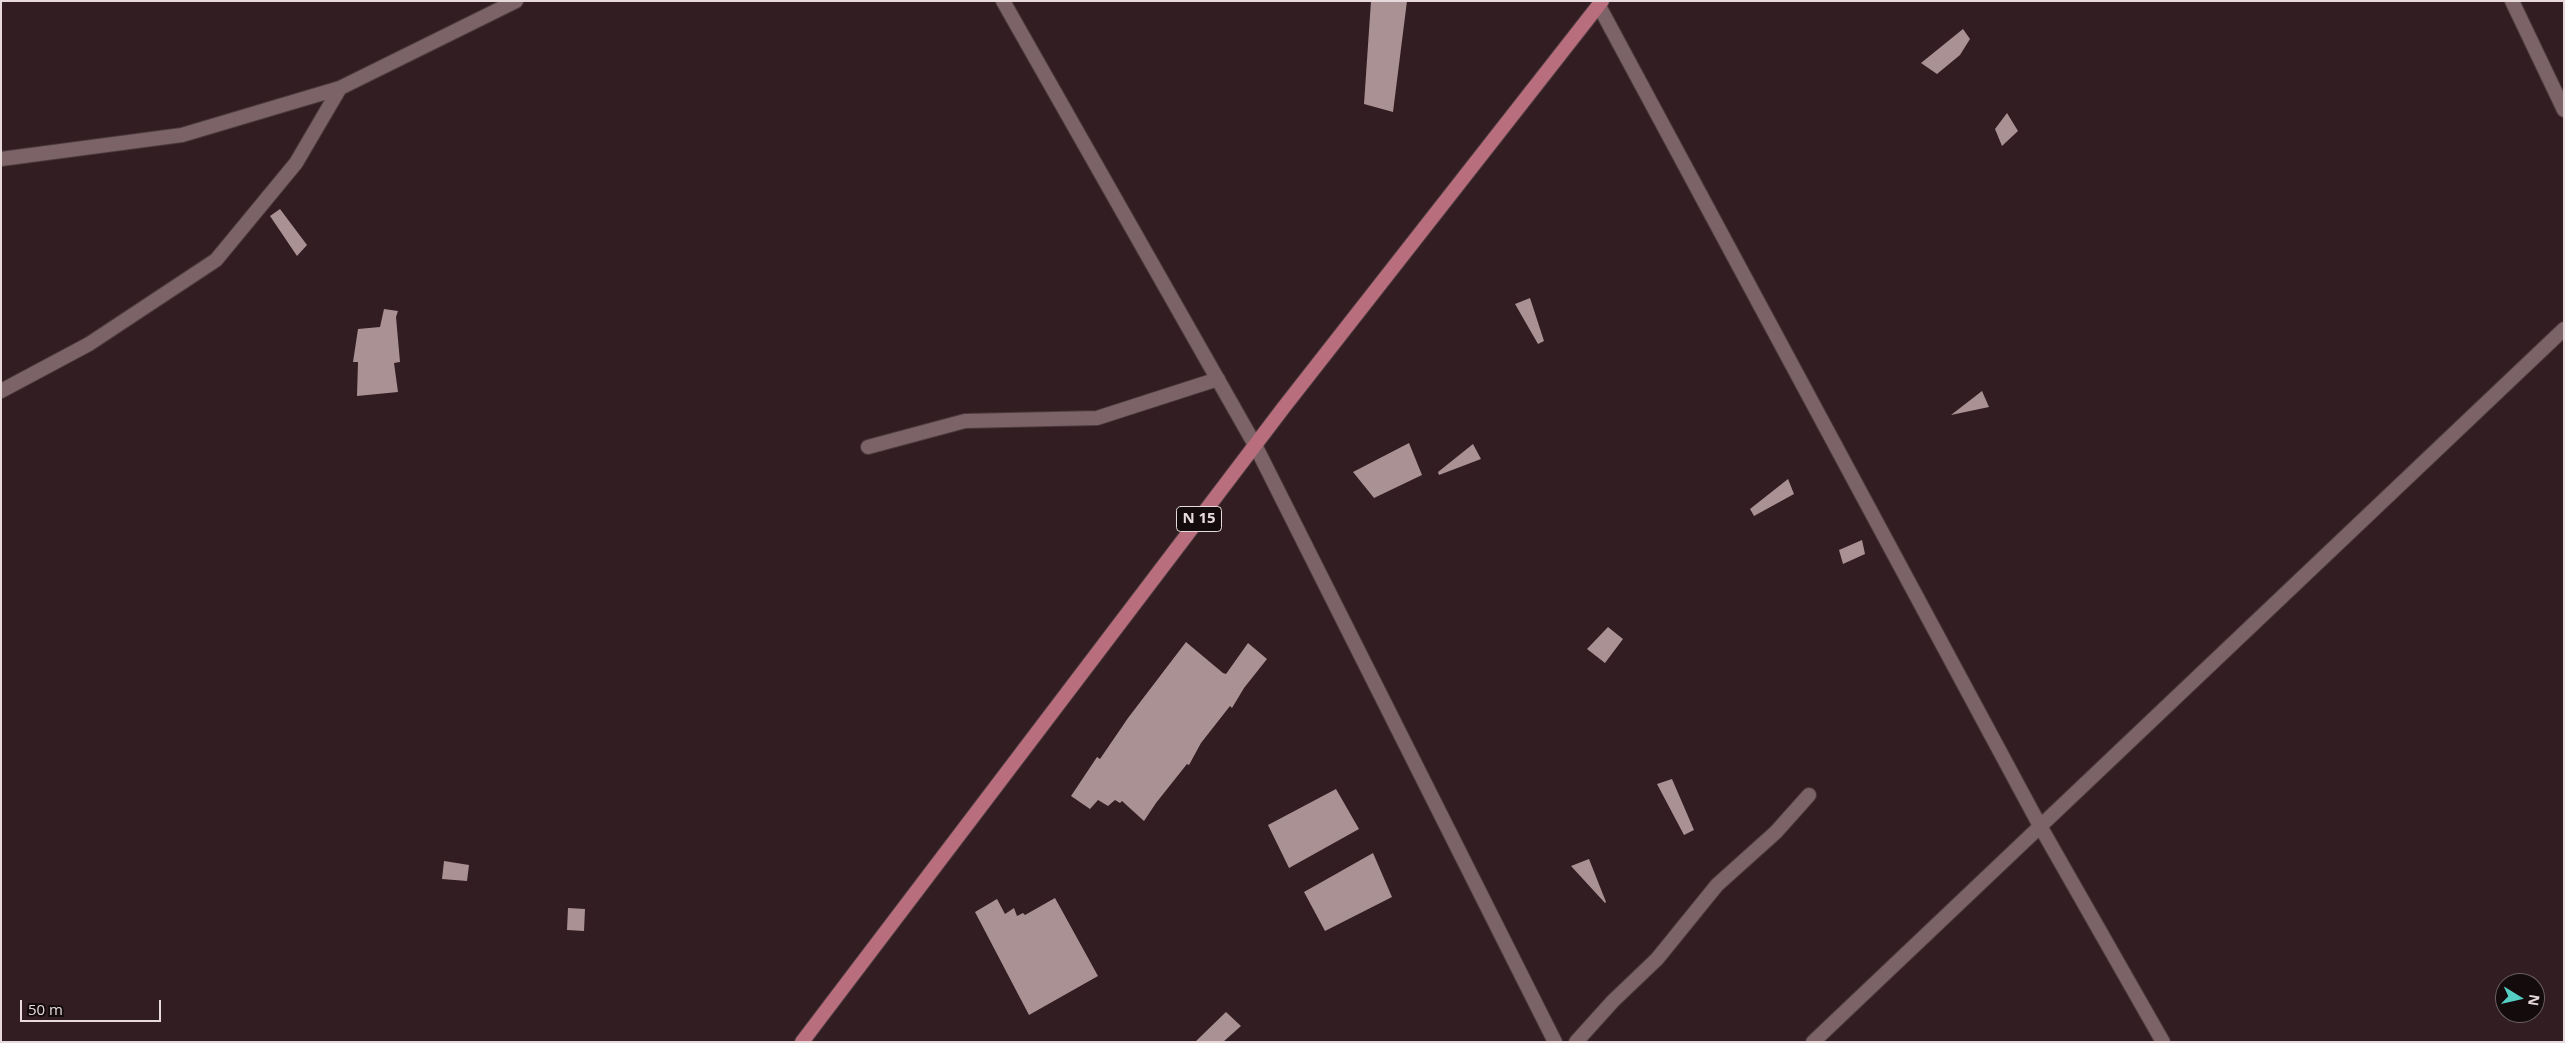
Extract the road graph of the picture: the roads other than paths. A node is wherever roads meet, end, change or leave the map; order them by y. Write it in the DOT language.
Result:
graph roads {
  1 [pos="516,1"];
  2 [pos="1003,1"];
  3 [pos="2512,1"];
  4 [pos="1600,4"];
  5 [pos="340,88"];
  6 [pos="2564,110"];
  7 [pos="1,159"];
  8 [pos="2564,329"];
  9 [pos="1218,379"];
  10 [pos="1,391"];
  11 [pos="1255,446"];
  12 [pos="868,447"];
  13 [pos="1809,795"];
  14 [pos="2040,826"];
  15 [pos="802,1042"];
  16 [pos="1555,1042"];
  17 [pos="1576,1042"];
  18 [pos="1813,1042"];
  19 [pos="2163,1042"];
  1 -- 5 [label="street"];
  2 -- 9 [label="street"];
  3 -- 6 [label="street"];
  4 -- 11 [label="main road, N 15"];
  4 -- 14 [label="street"];
  5 -- 7 [label="street"];
  5 -- 10 [label="street"];
  8 -- 14 [label="street"];
  9 -- 11 [label="street"];
  9 -- 12 [label="street"];
  11 -- 15 [label="main road, N 15"];
  11 -- 16 [label="street"];
  13 -- 17 [label="street"];
  14 -- 18 [label="street"];
  14 -- 19 [label="street"];
}
